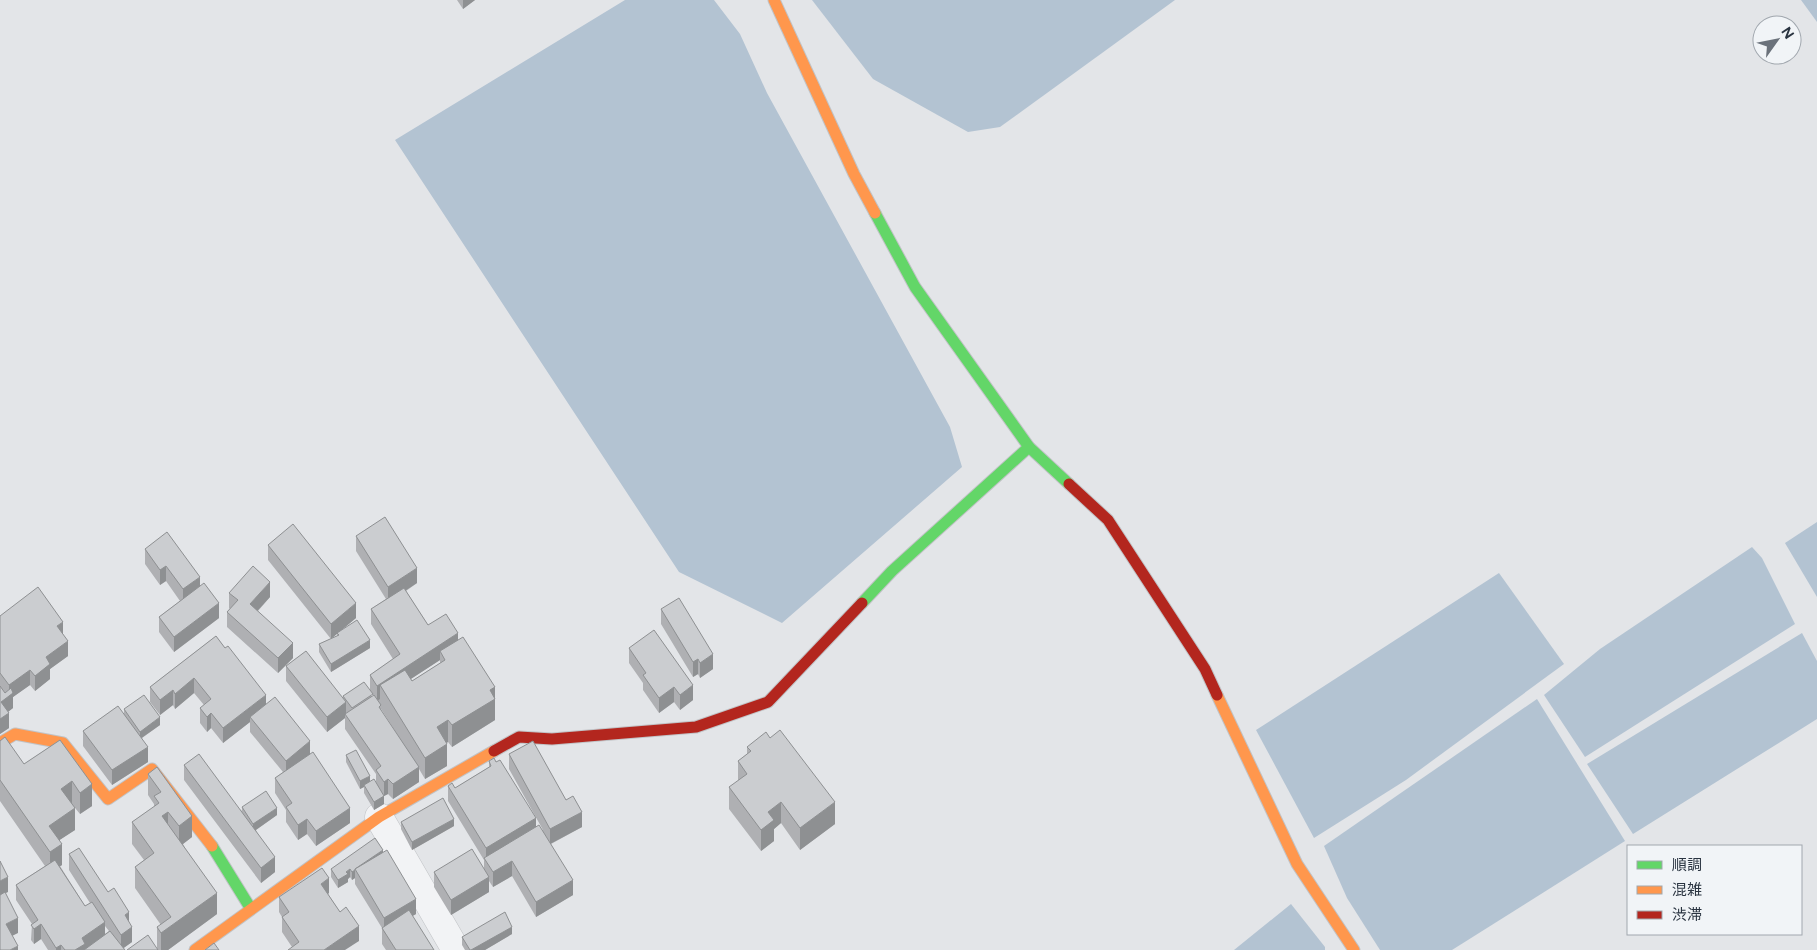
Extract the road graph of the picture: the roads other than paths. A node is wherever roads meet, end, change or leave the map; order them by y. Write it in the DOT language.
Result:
graph roads {
  1 [pos="774,0"];
  2 [pos="1030,448"];
  3 [pos="0,743"];
  4 [pos="379,817"];
  5 [pos="251,909"];
  6 [pos="195,950"];
  7 [pos="456,950"];
  8 [pos="1354,950"];
  1 -- 2 [label="street"];
  2 -- 4 [label="street"];
  2 -- 8 [label="street"];
  3 -- 5 [label="street"];
  4 -- 5 [label="street"];
  4 -- 7 [label="street"];
  5 -- 6 [label="street"];
}
